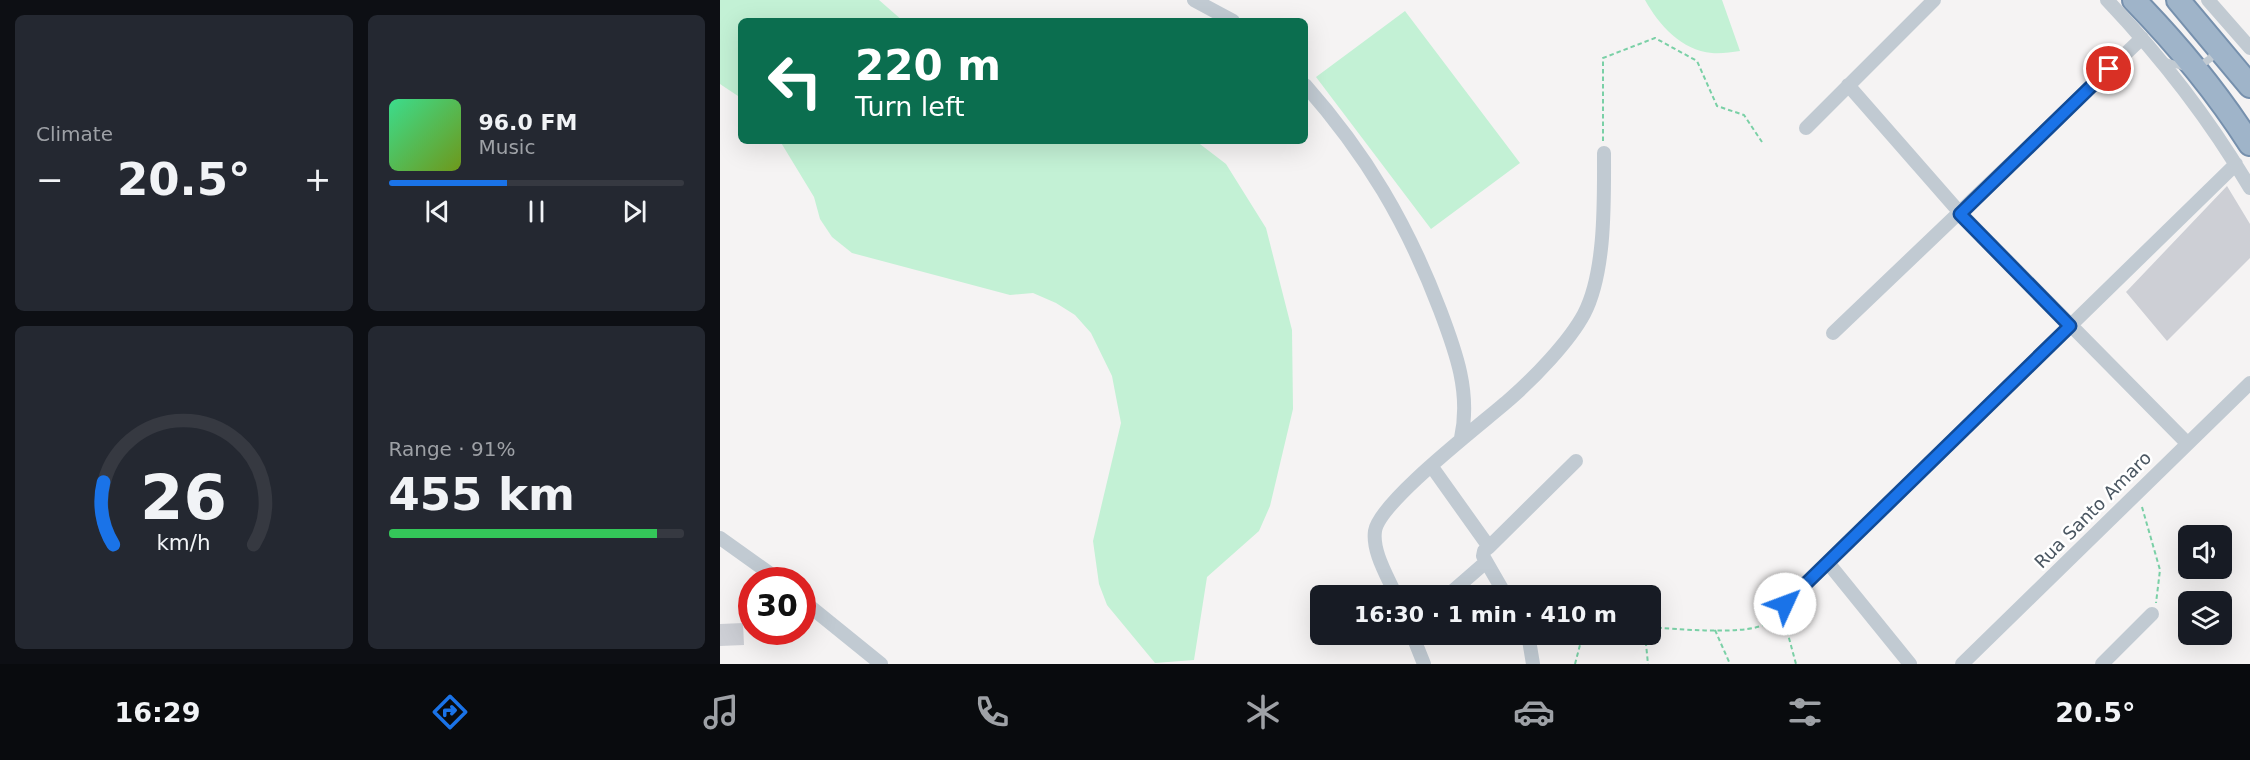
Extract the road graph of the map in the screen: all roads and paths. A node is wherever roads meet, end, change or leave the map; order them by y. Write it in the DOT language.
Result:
graph roads {
  1 [pos="1194,0"];
  2 [pos="2107,0"];
  3 [pos="2134,0"];
  4 [pos="2178,0"];
  5 [pos="2208,0"];
  6 [pos="1930,1"];
  7 [pos="1227,18"];
  8 [pos="2142,38"];
  9 [pos="2216,39"];
  10 [pos="2250,48"];
  11 [pos="2161,60"];
  12 [pos="2196,68"];
  13 [pos="1848,85"];
  14 [pos="2250,86"];
  15 [pos="1308,89"];
  16 [pos="1806,128"];
  17 [pos="1762,142"];
  18 [pos="2250,144"];
  19 [pos="1604,153"];
  20 [pos="2236,164"];
  21 [pos="2250,188"];
  22 [pos="1960,214"];
  23 [pos="2070,326"];
  24 [pos="1833,333"];
  25 [pos="2250,383"];
  26 [pos="1461,438"];
  27 [pos="2187,443"];
  28 [pos="1576,462"];
  29 [pos="1432,467"];
  30 [pos="2137,492"];
  31 [pos="720,538"];
  32 [pos="1489,547"];
  33 [pos="1486,562"];
  34 [pos="1829,564"];
  35 [pos="761,567"];
  36 [pos="1391,585"];
  37 [pos="1460,585"];
  38 [pos="1500,585"];
  39 [pos="1785,604"];
  40 [pos="816,611"];
  41 [pos="2152,614"];
  42 [pos="1661,628"];
  43 [pos="1714,630"];
  44 [pos="1416,645"];
  45 [pos="1530,645"];
  46 [pos="1580,645"];
  47 [pos="1646,645"];
  48 [pos="881,664"];
  49 [pos="1424,664"];
  50 [pos="1533,664"];
  51 [pos="1575,664"];
  52 [pos="1648,664"];
  53 [pos="1730,664"];
  54 [pos="1796,664"];
  55 [pos="1910,664"];
  56 [pos="1962,664"];
  57 [pos="2102,664"];
  1 -- 7 [label="street"];
  2 -- 8 [label="street"];
  3 -- 12 [label="highway"];
  4 -- 9 [label="highway"];
  5 -- 10 [label="street"];
  6 -- 13 [label="street"];
  8 -- 11 [label="street"];
  8 -- 22 [label="street"];
  9 -- 12 [label="lane"];
  9 -- 14 [label="highway"];
  11 -- 12 [label="lane"];
  11 -- 20 [label="street"];
  12 -- 18 [label="highway"];
  13 -- 16 [label="street"];
  13 -- 22 [label="street"];
  15 -- 26 [label="street"];
  17 -- 19 [label="path"];
  19 -- 26 [label="street"];
  20 -- 21 [label="street"];
  20 -- 23 [label="street"];
  22 -- 23 [label="street"];
  22 -- 24 [label="street"];
  23 -- 27 [label="street"];
  23 -- 34 [label="street"];
  25 -- 27 [label="street, Rua Santo Amaro"];
  26 -- 29 [label="street"];
  27 -- 30 [label="street, Rua Santo Amaro"];
  28 -- 32 [label="street"];
  29 -- 32 [label="street"];
  29 -- 36 [label="street"];
  30 -- 41 [label="path"];
  30 -- 56 [label="street, Rua Santo Amaro"];
  31 -- 35 [label="street"];
  32 -- 33 [label="street"];
  33 -- 37 [label="street"];
  33 -- 38 [label="street"];
  34 -- 39 [label="street"];
  34 -- 55 [label="street"];
  40 -- 48 [label="street"];
  41 -- 57 [label="street"];
  42 -- 43 [label="path"];
  43 -- 53 [label="path"];
  43 -- 54 [label="path"];
  44 -- 49 [label="street"];
  45 -- 50 [label="street"];
  46 -- 51 [label="path"];
  47 -- 52 [label="path"];
}
